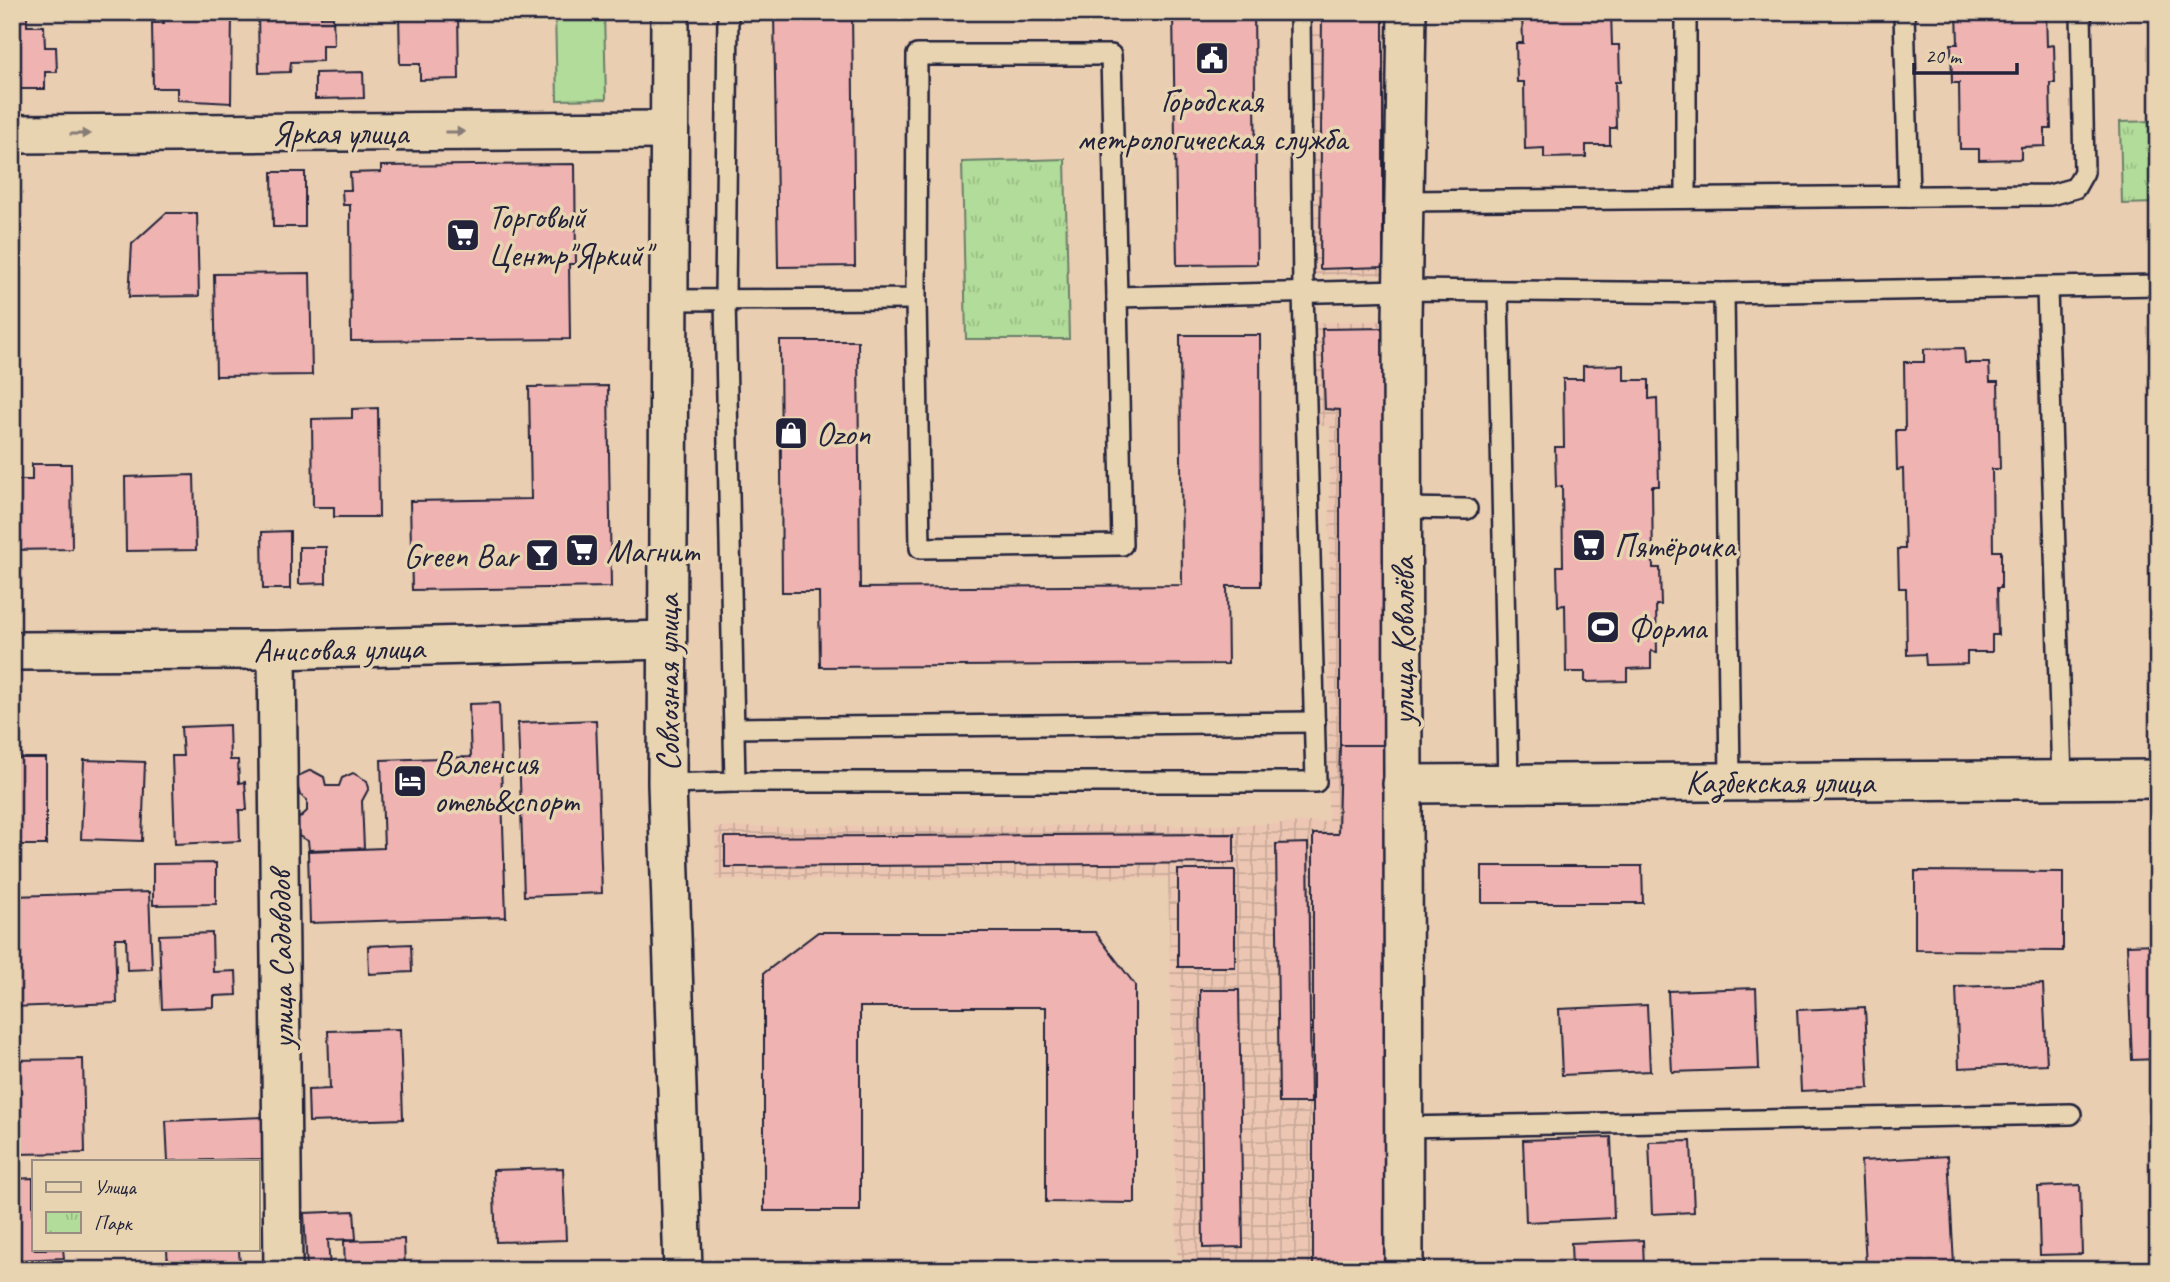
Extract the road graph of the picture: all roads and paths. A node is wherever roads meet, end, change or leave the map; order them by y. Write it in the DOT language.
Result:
graph roads {
  1 [pos="670,12"];
  2 [pos="728,12"];
  3 [pos="1300,12"];
  4 [pos="1407,12"];
  5 [pos="1686,12"];
  6 [pos="1903,12"];
  7 [pos="2081,12"];
  8 [pos="668,130"];
  9 [pos="12,134"];
  10 [pos="1909,196"];
  11 [pos="1686,198"];
  12 [pos="1404,201"];
  13 [pos="2158,285"];
  14 [pos="2047,289"];
  15 [pos="1402,290"];
  16 [pos="1303,291"];
  17 [pos="1498,291"];
  18 [pos="1724,293"];
  19 [pos="1117,297"];
  20 [pos="916,299"];
  21 [pos="667,300"];
  22 [pos="725,300"];
  23 [pos="1402,508"];
  24 [pos="1467,509"];
  25 [pos="666,640"];
  26 [pos="277,650"];
  27 [pos="12,651"];
  28 [pos="1315,722"];
  29 [pos="734,727"];
  30 [pos="2158,779"];
  31 [pos="2062,780"];
  32 [pos="1730,781"];
  33 [pos="735,782"];
  34 [pos="1508,783"];
  35 [pos="667,784"];
  36 [pos="1402,784"];
  37 [pos="2071,1114"];
  38 [pos="1403,1128"];
  39 [pos="283,1270"];
  40 [pos="683,1270"];
  41 [pos="1404,1270"];
  1 -- 8 [label="street, Совхозная улица"];
  2 -- 22 [label="lane"];
  3 -- 16 [label="lane"];
  4 -- 12 [label="street, улица Ковалёва"];
  5 -- 11 [label="lane"];
  6 -- 10 [label="lane"];
  7 -- 10 [label="lane"];
  9 -- 8 [label="street, Яркая улица, one-way"];
  8 -- 21 [label="street, Совхозная улица"];
  10 -- 11 [label="lane"];
  11 -- 12 [label="lane"];
  12 -- 15 [label="street, улица Ковалёва"];
  13 -- 14 [label="lane"];
  14 -- 18 [label="lane"];
  14 -- 31 [label="lane"];
  15 -- 16 [label="lane"];
  15 -- 17 [label="lane"];
  15 -- 23 [label="street, улица Ковалёва"];
  16 -- 19 [label="lane"];
  16 -- 28 [label="lane"];
  17 -- 18 [label="lane"];
  17 -- 34 [label="lane"];
  18 -- 32 [label="lane"];
  19 -- 20 [label="lane"];
  19 -- 20 [label="lane"];
  20 -- 22 [label="lane"];
  21 -- 22 [label="lane"];
  21 -- 25 [label="street, Совхозная улица"];
  22 -- 29 [label="lane"];
  23 -- 24 [label="lane"];
  23 -- 36 [label="street, улица Ковалёва"];
  25 -- 26 [label="street, Анисовая улица"];
  25 -- 35 [label="street, Совхозная улица"];
  26 -- 27 [label="street, Анисовая улица"];
  26 -- 39 [label="street, улица Садоводов"];
  28 -- 29 [label="lane"];
  28 -- 33 [label="lane"];
  29 -- 33 [label="lane"];
  30 -- 31 [label="street, Казбекская улица"];
  31 -- 32 [label="street, Казбекская улица"];
  32 -- 34 [label="street, Казбекская улица"];
  33 -- 35 [label="lane"];
  34 -- 36 [label="street, Казбекская улица"];
  35 -- 40 [label="street, Совхозная улица"];
  36 -- 38 [label="street, улица Ковалёва"];
  37 -- 38 [label="lane"];
  38 -- 41 [label="street, улица Ковалёва"];
}
